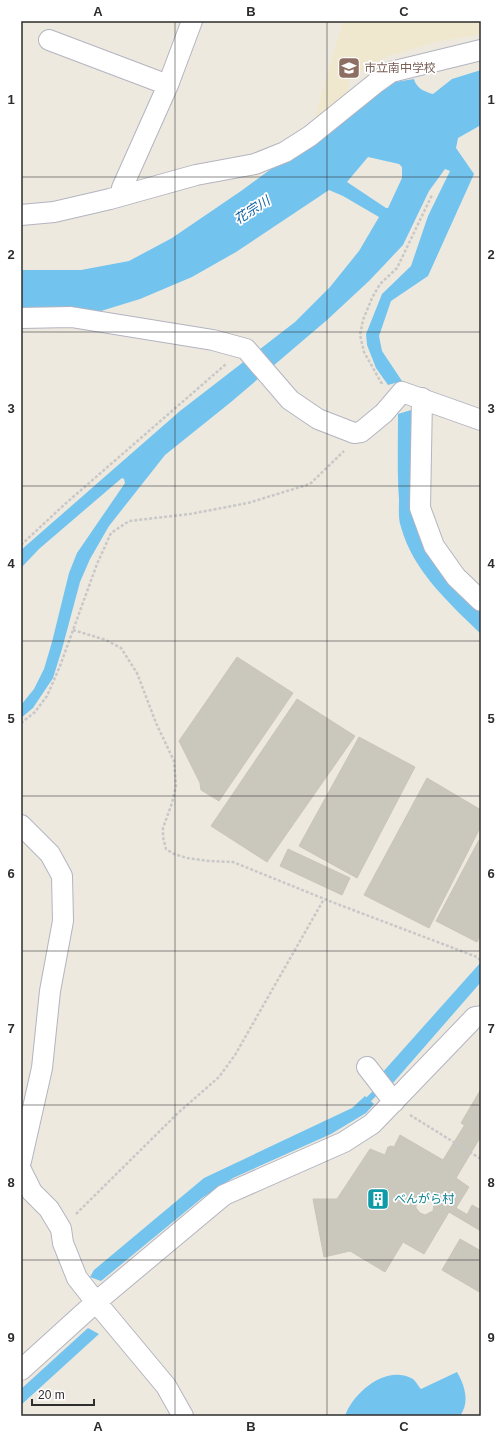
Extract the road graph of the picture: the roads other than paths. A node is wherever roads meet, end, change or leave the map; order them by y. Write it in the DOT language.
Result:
graph roads {
  1 [pos="192,21"];
  2 [pos="49,40"];
  3 [pos="481,50"];
  4 [pos="168,86"];
  5 [pos="122,188"];
  6 [pos="21,215"];
  7 [pos="21,318"];
  8 [pos="422,398"];
  9 [pos="481,420"];
  10 [pos="481,602"];
  11 [pos="21,825"];
  12 [pos="479,1012"];
  13 [pos="367,1066"];
  14 [pos="399,1107"];
  15 [pos="21,1161"];
  16 [pos="21,1170"];
  17 [pos="96,1302"];
  18 [pos="21,1370"];
  19 [pos="183,1416"];
  1 -- 4 [label="street"];
  2 -- 4 [label="street"];
  3 -- 6 [label="street"];
  4 -- 5 [label="street"];
  7 -- 8 [label="street"];
  8 -- 9 [label="street"];
  8 -- 10 [label="street"];
  11 -- 15 [label="street"];
  12 -- 14 [label="street"];
  13 -- 14 [label="street"];
  14 -- 17 [label="street"];
  16 -- 17 [label="street"];
  17 -- 18 [label="street"];
  17 -- 19 [label="street"];
}
